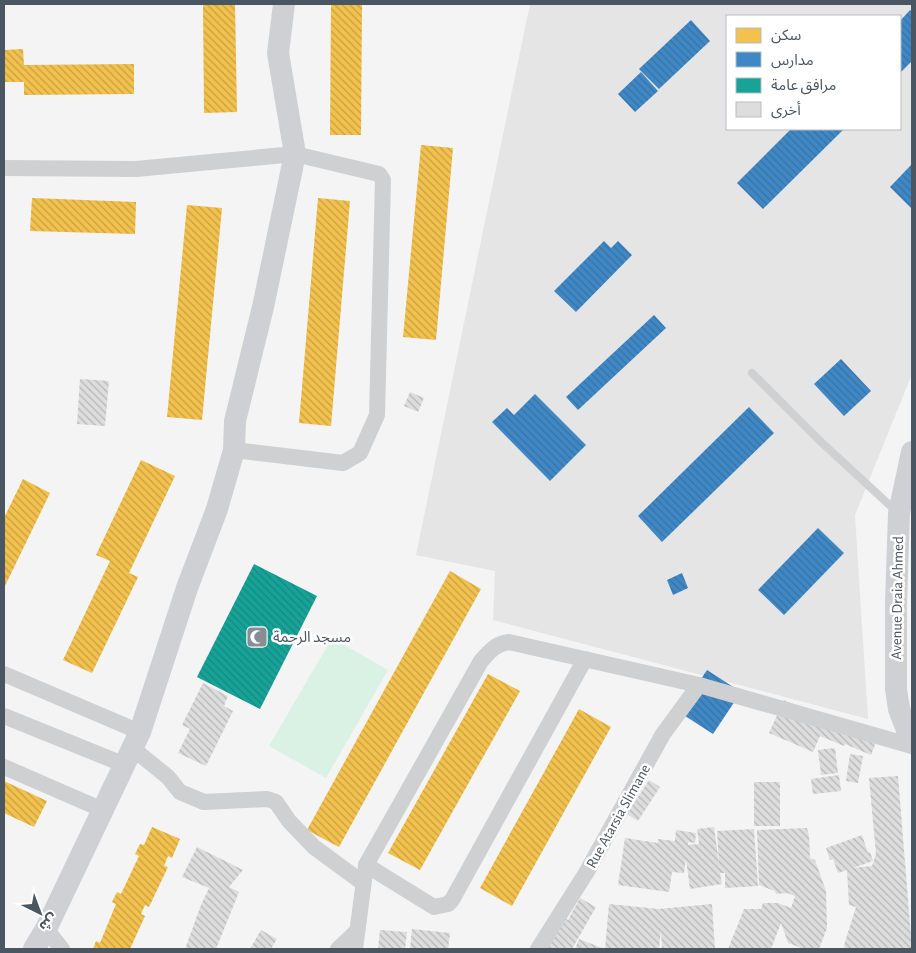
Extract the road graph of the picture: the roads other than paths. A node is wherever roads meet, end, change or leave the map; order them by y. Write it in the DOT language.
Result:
graph roads {
  1 [pos="284,4"];
  2 [pos="295,154"];
  3 [pos="4,168"];
  4 [pos="752,373"];
  5 [pos="234,450"];
  6 [pos="912,452"];
  7 [pos="899,513"];
  8 [pos="585,660"];
  9 [pos="4,674"];
  10 [pos="699,685"];
  11 [pos="4,716"];
  12 [pos="912,745"];
  13 [pos="132,748"];
  14 [pos="4,767"];
  15 [pos="103,810"];
  16 [pos="366,865"];
  17 [pos="363,883"];
  18 [pos="46,929"];
  19 [pos="356,932"];
  20 [pos="34,949"];
  21 [pos="62,949"];
  22 [pos="338,949"];
  23 [pos="355,949"];
  24 [pos="538,949"];
  1 -- 2 [label="street"];
  2 -- 3 [label="street"];
  2 -- 5 [label="street"];
  2 -- 5 [label="street"];
  4 -- 7 [label="lane"];
  5 -- 13 [label="street"];
  6 -- 7 [label="street, Avenue Draia Ahmed"];
  7 -- 12 [label="street, Avenue Draia Ahmed"];
  8 -- 10 [label="street"];
  8 -- 16 [label="street"];
  8 -- 16 [label="street"];
  9 -- 13 [label="street"];
  10 -- 12 [label="street"];
  10 -- 24 [label="street, Rue Atarsia Slimane"];
  11 -- 13 [label="street"];
  13 -- 15 [label="street"];
  13 -- 17 [label="street"];
  14 -- 15 [label="street"];
  15 -- 18 [label="street"];
  16 -- 17 [label="street"];
  17 -- 19 [label="street"];
  18 -- 20 [label="street"];
  18 -- 21 [label="street"];
  19 -- 22 [label="street"];
  19 -- 23 [label="street"];
}
